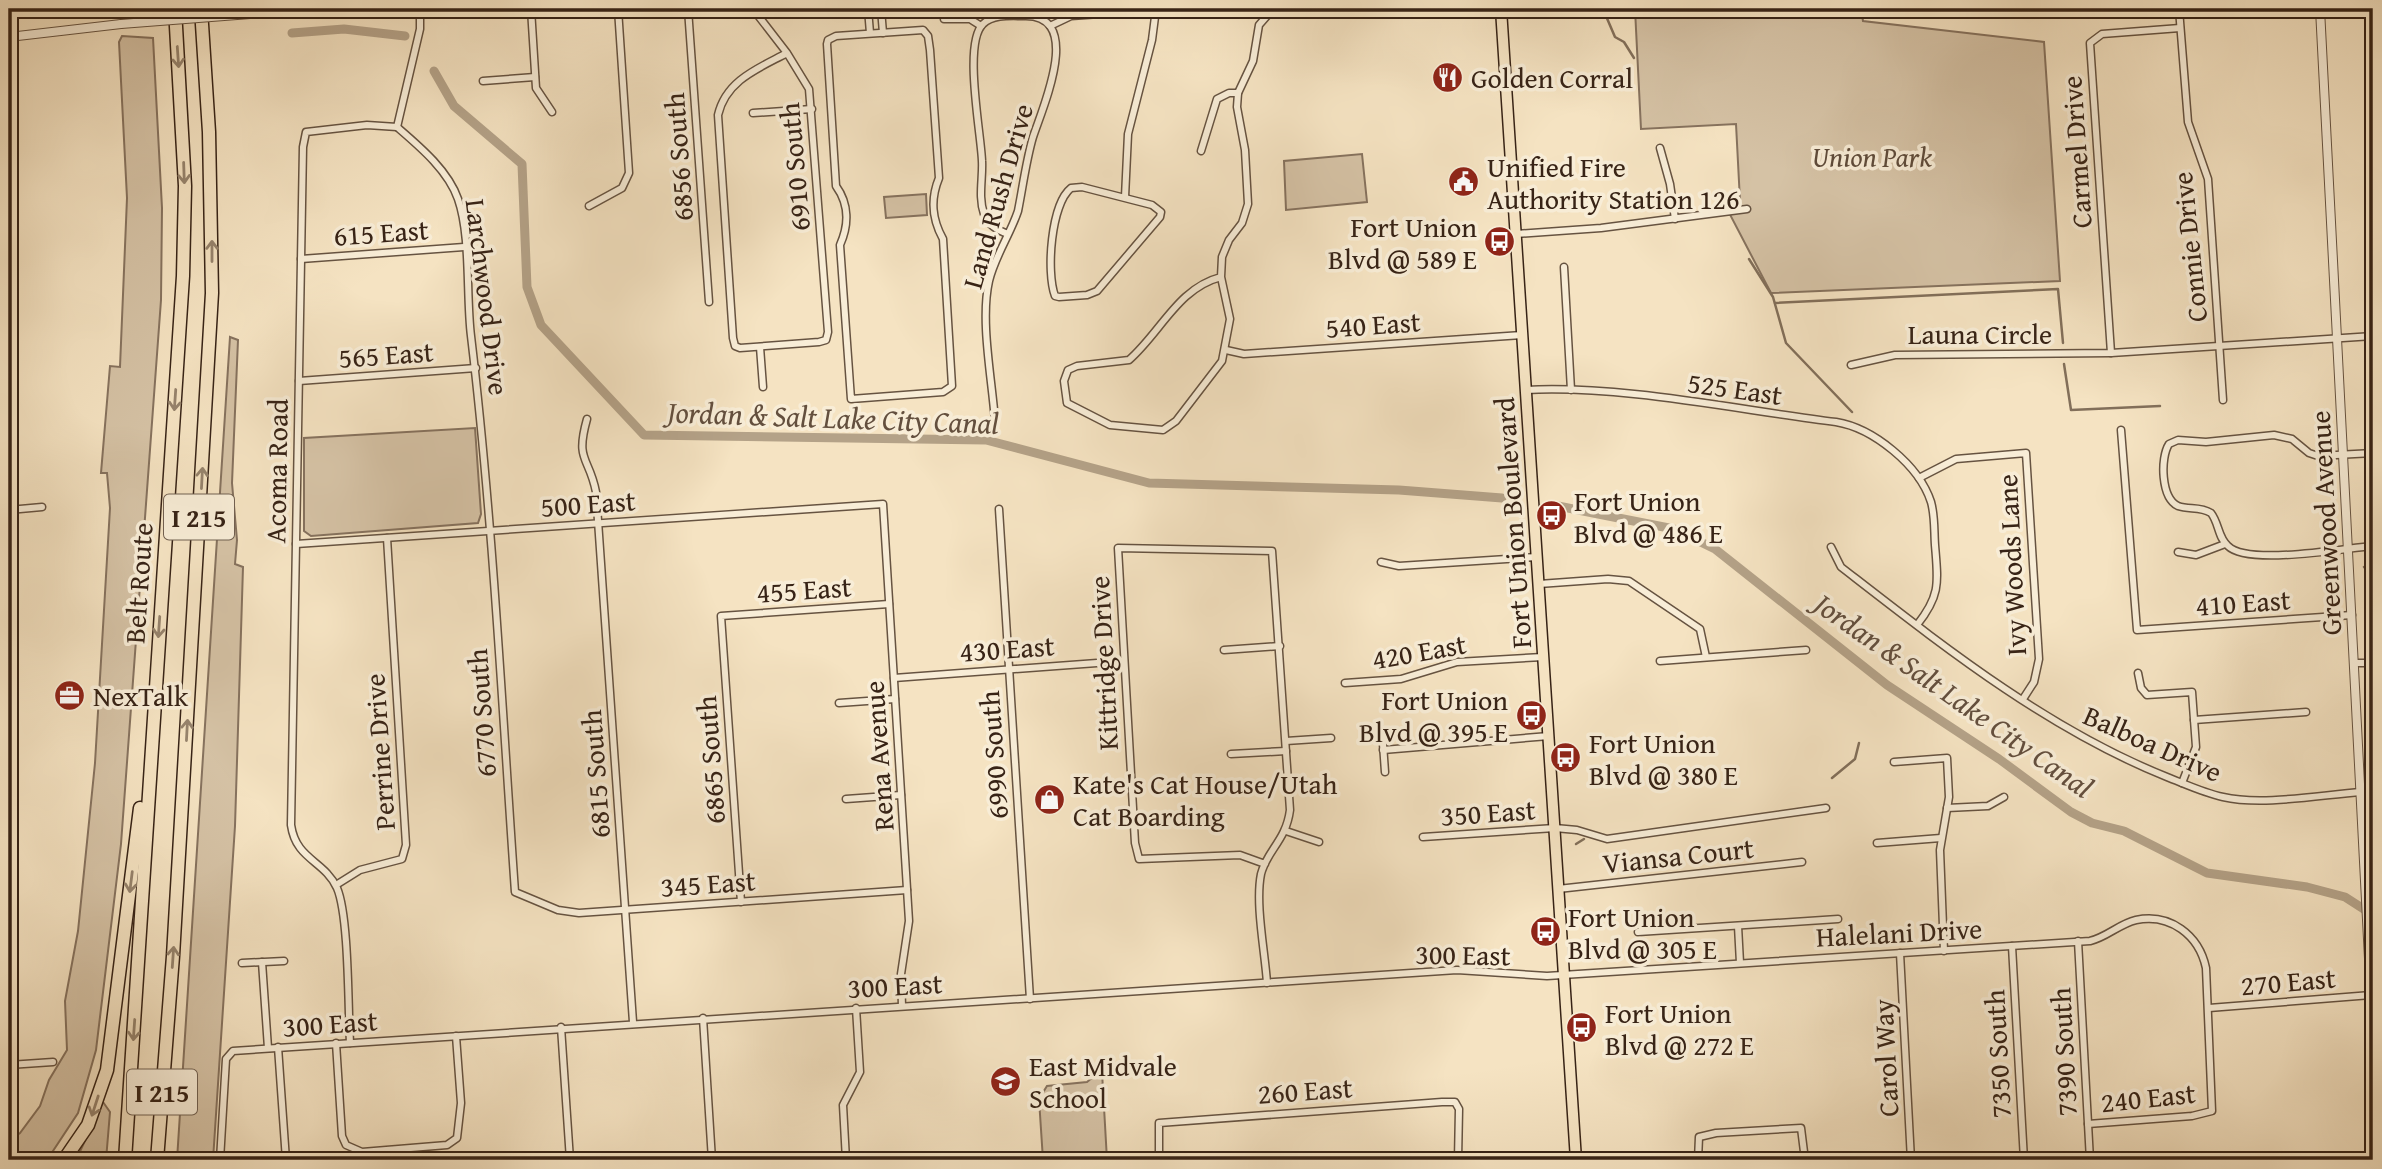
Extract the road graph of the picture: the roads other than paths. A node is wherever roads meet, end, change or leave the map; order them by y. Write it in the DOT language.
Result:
graph roads {
  1 [pos="175,9"];
  2 [pos="201,9"];
  3 [pos="341,9"];
  4 [pos="420,9"];
  5 [pos="531,9"];
  6 [pos="618,9"];
  7 [pos="688,9"];
  8 [pos="753,9"];
  9 [pos="868,9"];
  10 [pos="881,9"];
  11 [pos="1156,9"];
  12 [pos="1257,9"];
  13 [pos="1273,9"];
  14 [pos="1501,9"];
  15 [pos="2179,9"];
  16 [pos="2320,9"];
  17 [pos="309,10"];
  18 [pos="1021,12"];
  19 [pos="1010,13"];
  20 [pos="1100,14"];
  21 [pos="1265,16"];
  22 [pos="944,19"];
  23 [pos="981,26"];
  24 [pos="1050,26"];
  25 [pos="2180,28"];
  26 [pos="870,33"];
  27 [pos="883,33"];
  28 [pos="9,37"];
  29 [pos="787,53"];
  30 [pos="535,77"];
  31 [pos="483,81"];
  32 [pos="1238,93"];
  33 [pos="811,109"];
  34 [pos="552,112"];
  35 [pos="753,113"];
  36 [pos="397,127"];
  37 [pos="1660,148"];
  38 [pos="1201,151"];
  39 [pos="1125,197"];
  40 [pos="589,206"];
  41 [pos="1747,209"];
  42 [pos="1675,219"];
  43 [pos="1007,234"];
  44 [pos="1516,234"];
  45 [pos="464,247"];
  46 [pos="301,259"];
  47 [pos="1564,267"];
  48 [pos="1221,277"];
  49 [pos="709,302"];
  50 [pos="1522,335"];
  51 [pos="2373,336"];
  52 [pos="2337,338"];
  53 [pos="2220,346"];
  54 [pos="760,347"];
  55 [pos="1226,350"];
  56 [pos="2111,354"];
  57 [pos="1851,365"];
  58 [pos="476,368"];
  59 [pos="299,381"];
  60 [pos="763,387"];
  61 [pos="1526,390"];
  62 [pos="1571,390"];
  63 [pos="2223,400"];
  64 [pos="587,418"];
  65 [pos="995,421"];
  66 [pos="2121,430"];
  67 [pos="2373,453"];
  68 [pos="2344,454"];
  69 [pos="1919,478"];
  70 [pos="883,504"];
  71 [pos="42,507"];
  72 [pos="999,509"];
  73 [pos="9,510"];
  74 [pos="598,524"];
  75 [pos="490,531"];
  76 [pos="387,538"];
  77 [pos="296,544"];
  78 [pos="2225,544"];
  79 [pos="2373,546"];
  80 [pos="1831,547"];
  81 [pos="2349,550"];
  82 [pos="2178,552"];
  83 [pos="1537,557"];
  84 [pos="1381,562"];
  85 [pos="1539,584"];
  86 [pos="889,604"];
  87 [pos="2352,615"];
  88 [pos="721,616"];
  89 [pos="1917,625"];
  90 [pos="1280,646"];
  91 [pos="1224,650"];
  92 [pos="1806,650"];
  93 [pos="1543,657"];
  94 [pos="1706,657"];
  95 [pos="1124,660"];
  96 [pos="1660,660"];
  97 [pos="2355,663"];
  98 [pos="2373,663"];
  99 [pos="1009,669"];
  100 [pos="2138,674"];
  101 [pos="894,678"];
  102 [pos="1345,683"];
  103 [pos="155,693"];
  104 [pos="895,699"];
  105 [pos="2023,699"];
  106 [pos="839,703"];
  107 [pos="2306,712"];
  108 [pos="2194,720"];
  109 [pos="1382,730"];
  110 [pos="1549,736"];
  111 [pos="1331,738"];
  112 [pos="1286,741"];
  113 [pos="1383,750"];
  114 [pos="1286,751"];
  115 [pos="1231,754"];
  116 [pos="1894,762"];
  117 [pos="1385,772"];
  118 [pos="2182,783"];
  119 [pos="2361,792"];
  120 [pos="901,795"];
  121 [pos="2004,797"];
  122 [pos="846,799"];
  123 [pos="1826,808"];
  124 [pos="1947,808"];
  125 [pos="1555,828"];
  126 [pos="1286,831"];
  127 [pos="1423,837"];
  128 [pos="1941,838"];
  129 [pos="1319,842"];
  130 [pos="1877,843"];
  131 [pos="1802,862"];
  132 [pos="1265,864"];
  133 [pos="336,884"];
  134 [pos="1559,889"];
  135 [pos="907,890"];
  136 [pos="2368,890"];
  137 [pos="515,892"];
  138 [pos="741,902"];
  139 [pos="626,910"];
  140 [pos="1838,919"];
  141 [pos="1738,926"];
  142 [pos="1638,933"];
  143 [pos="2078,942"];
  144 [pos="2012,946"];
  145 [pos="1944,951"];
  146 [pos="1900,953"];
  147 [pos="284,961"];
  148 [pos="262,962"];
  149 [pos="242,963"];
  150 [pos="1740,963"];
  151 [pos="1564,975"];
  152 [pos="1267,983"];
  153 [pos="2371,995"];
  154 [pos="1030,999"];
  155 [pos="902,1006"];
  156 [pos="856,1008"];
  157 [pos="2208,1008"];
  158 [pos="703,1018"];
  159 [pos="634,1022"];
  160 [pos="561,1027"];
  161 [pos="2373,1035"];
  162 [pos="456,1036"];
  163 [pos="350,1043"];
  164 [pos="336,1044"];
  165 [pos="278,1047"];
  166 [pos="268,1048"];
  167 [pos="53,1062"];
  168 [pos="9,1065"];
  169 [pos="2088,1124"];
  170 [pos="64,1160"];
  171 [pos="125,1160"];
  172 [pos="157,1160"];
  173 [pos="220,1160"];
  174 [pos="286,1160"];
  175 [pos="570,1160"];
  176 [pos="712,1160"];
  177 [pos="846,1160"];
  178 [pos="1158,1160"];
  179 [pos="1458,1160"];
  180 [pos="1576,1160"];
  181 [pos="1698,1160"];
  182 [pos="1805,1160"];
  183 [pos="1911,1160"];
  184 [pos="2024,1160"];
  185 [pos="2090,1160"];
  1 -- 103 [label="highway, Belt Route / I 215, one-way"];
  172 -- 2 [label="highway, Belt Route / I 215, one-way"];
  3 -- 17 [label="street"];
  4 -- 36 [label="street"];
  5 -- 30 [label="street"];
  6 -- 40 [label="street"];
  7 -- 49 [label="street, 6856 South"];
  8 -- 29 [label="street, 6910 South"];
  9 -- 26 [label="street"];
  10 -- 27 [label="street"];
  11 -- 39 [label="street"];
  12 -- 21 [label="street"];
  13 -- 21 [label="street"];
  14 -- 44 [label="main road, Fort Union Boulevard"];
  15 -- 25 [label="street, Connie Drive"];
  16 -- 52 [label="street, Greenwood Avenue"];
  17 -- 28 [label="street, bridge"];
  18 -- 19 [label="street"];
  18 -- 24 [label="street"];
  19 -- 23 [label="street"];
  20 -- 24 [label="street"];
  21 -- 32 [label="street"];
  22 -- 23 [label="street"];
  23 -- 43 [label="street"];
  24 -- 43 [label="street, Land Rush Drive"];
  25 -- 53 [label="street, Connie Drive"];
  25 -- 56 [label="street, Carmel Drive"];
  26 -- 27 [label="street"];
  26 -- 27 [label="street"];
  29 -- 33 [label="street, 6910 South"];
  29 -- 54 [label="street"];
  30 -- 31 [label="street"];
  30 -- 34 [label="street"];
  32 -- 38 [label="street"];
  32 -- 48 [label="street"];
  33 -- 35 [label="street"];
  33 -- 54 [label="street, 6910 South"];
  36 -- 45 [label="street, Larchwood Drive"];
  36 -- 46 [label="street, Acoma Road"];
  37 -- 42 [label="street"];
  39 -- 39 [label="street"];
  41 -- 42 [label="street"];
  42 -- 44 [label="street"];
  43 -- 65 [label="street, Land Rush Drive"];
  44 -- 50 [label="main road, Fort Union Boulevard"];
  45 -- 46 [label="street, 615 East"];
  45 -- 58 [label="street, Larchwood Drive"];
  46 -- 59 [label="street, Acoma Road"];
  47 -- 62 [label="street"];
  48 -- 55 [label="street"];
  48 -- 55 [label="street"];
  50 -- 55 [label="street, 540 East"];
  50 -- 61 [label="main road, Fort Union Boulevard"];
  51 -- 52 [label="street, Launa Circle"];
  52 -- 53 [label="street, Launa Circle"];
  52 -- 68 [label="street, Greenwood Avenue"];
  53 -- 56 [label="street, Launa Circle"];
  53 -- 63 [label="street, Connie Drive"];
  54 -- 60 [label="street"];
  56 -- 57 [label="street, Launa Circle"];
  58 -- 59 [label="street, 565 East"];
  58 -- 75 [label="street, Larchwood Drive"];
  59 -- 77 [label="street, Acoma Road"];
  61 -- 62 [label="street, 525 East"];
  61 -- 83 [label="main road, Fort Union Boulevard"];
  62 -- 69 [label="street, 525 East"];
  64 -- 74 [label="street, 6815 South"];
  66 -- 87 [label="street, 410 East"];
  67 -- 68 [label="street"];
  68 -- 78 [label="street"];
  68 -- 81 [label="street, Greenwood Avenue"];
  69 -- 89 [label="street"];
  69 -- 105 [label="street, Ivy Woods Lane"];
  70 -- 74 [label="street, 500 East"];
  70 -- 86 [label="street, Rena Avenue"];
  71 -- 73 [label="street"];
  72 -- 99 [label="street, 6990 South"];
  74 -- 75 [label="street, 500 East"];
  74 -- 139 [label="street, 6815 South"];
  75 -- 76 [label="street, 500 East"];
  75 -- 137 [label="street, 6770 South"];
  76 -- 77 [label="street, 500 East"];
  76 -- 133 [label="street, Perrine Drive"];
  77 -- 133 [label="street, Acoma Road"];
  78 -- 81 [label="street"];
  78 -- 82 [label="street"];
  79 -- 81 [label="street"];
  80 -- 89 [label="street, Balboa Drive"];
  81 -- 87 [label="street, Greenwood Avenue"];
  83 -- 84 [label="street"];
  83 -- 85 [label="main road, Fort Union Boulevard"];
  85 -- 93 [label="main road, Fort Union Boulevard"];
  85 -- 94 [label="street"];
  86 -- 88 [label="street, 455 East"];
  86 -- 101 [label="street, Rena Avenue"];
  87 -- 97 [label="street, Greenwood Avenue"];
  88 -- 138 [label="street, 6865 South"];
  89 -- 105 [label="street, Balboa Drive"];
  90 -- 91 [label="street"];
  90 -- 95 [label="street, Kittridge Drive"];
  90 -- 112 [label="street"];
  92 -- 94 [label="street"];
  93 -- 102 [label="street, 420 East"];
  93 -- 110 [label="main road, Fort Union Boulevard"];
  94 -- 96 [label="street"];
  95 -- 99 [label="street, 430 East"];
  95 -- 132 [label="street, Kittridge Drive"];
  97 -- 98 [label="street"];
  97 -- 119 [label="street, Greenwood Avenue"];
  99 -- 101 [label="street, 430 East"];
  99 -- 154 [label="street, 6990 South"];
  100 -- 108 [label="street"];
  101 -- 104 [label="street, Rena Avenue"];
  103 -- 170 [label="highway, one-way"];
  103 -- 171 [label="highway, Belt Route / I 215, one-way"];
  104 -- 106 [label="street"];
  104 -- 120 [label="street, Rena Avenue"];
  105 -- 118 [label="street, Balboa Drive"];
  107 -- 108 [label="street"];
  108 -- 118 [label="street"];
  109 -- 113 [label="street"];
  110 -- 113 [label="street"];
  110 -- 125 [label="main road, Fort Union Boulevard"];
  111 -- 112 [label="street"];
  112 -- 114 [label="street"];
  113 -- 117 [label="street"];
  114 -- 115 [label="street"];
  114 -- 126 [label="street"];
  116 -- 124 [label="street"];
  118 -- 119 [label="street, Balboa Drive"];
  119 -- 136 [label="street, Greenwood Avenue"];
  120 -- 122 [label="street"];
  120 -- 135 [label="street, Rena Avenue"];
  121 -- 124 [label="street"];
  123 -- 125 [label="street, 350 East"];
  124 -- 128 [label="street"];
  125 -- 127 [label="street, 350 East"];
  125 -- 134 [label="main road, Fort Union Boulevard"];
  126 -- 129 [label="street"];
  126 -- 132 [label="street"];
  128 -- 130 [label="street"];
  128 -- 145 [label="street"];
  131 -- 134 [label="street, Viansa Court"];
  132 -- 152 [label="street"];
  133 -- 163 [label="street"];
  134 -- 151 [label="main road, Fort Union Boulevard"];
  135 -- 138 [label="street, 345 East"];
  135 -- 155 [label="street, Rena Avenue"];
  136 -- 153 [label="street, Greenwood Avenue"];
  137 -- 139 [label="street, 345 East"];
  138 -- 139 [label="street, 345 East"];
  139 -- 159 [label="street, 6815 South"];
  140 -- 141 [label="street"];
  141 -- 142 [label="street"];
  141 -- 150 [label="street"];
  143 -- 144 [label="street, Halelani Drive"];
  143 -- 157 [label="street, Halelani Drive"];
  143 -- 169 [label="street, 7390 South"];
  144 -- 145 [label="street, Halelani Drive"];
  144 -- 184 [label="street, 7350 South"];
  145 -- 146 [label="street, Halelani Drive"];
  146 -- 150 [label="street, Halelani Drive"];
  146 -- 183 [label="street, Carol Way"];
  147 -- 148 [label="street"];
  148 -- 149 [label="street"];
  148 -- 166 [label="street"];
  150 -- 151 [label="street, Halelani Drive"];
  151 -- 152 [label="street, 300 East"];
  151 -- 180 [label="main road, Fort Union Boulevard"];
  152 -- 154 [label="street, 300 East"];
  153 -- 157 [label="street, 270 East"];
  153 -- 161 [label="street, Greenwood Avenue"];
  154 -- 155 [label="street, 300 East"];
  155 -- 156 [label="street, 300 East"];
  156 -- 158 [label="street, 300 East"];
  156 -- 177 [label="street"];
  157 -- 169 [label="street, 240 East"];
  158 -- 159 [label="street, 300 East"];
  158 -- 176 [label="street"];
  159 -- 160 [label="street, 300 East"];
  160 -- 162 [label="street, 300 East"];
  160 -- 175 [label="street"];
  162 -- 163 [label="street, 300 East"];
  162 -- 164 [label="street"];
  163 -- 164 [label="street, 300 East"];
  164 -- 165 [label="street, 300 East"];
  165 -- 166 [label="street, 300 East"];
  165 -- 174 [label="street"];
  166 -- 173 [label="street, 300 East"];
  167 -- 168 [label="street"];
  169 -- 185 [label="street, 7390 South"];
  178 -- 179 [label="street, 260 East"];
  181 -- 182 [label="street"];
}
